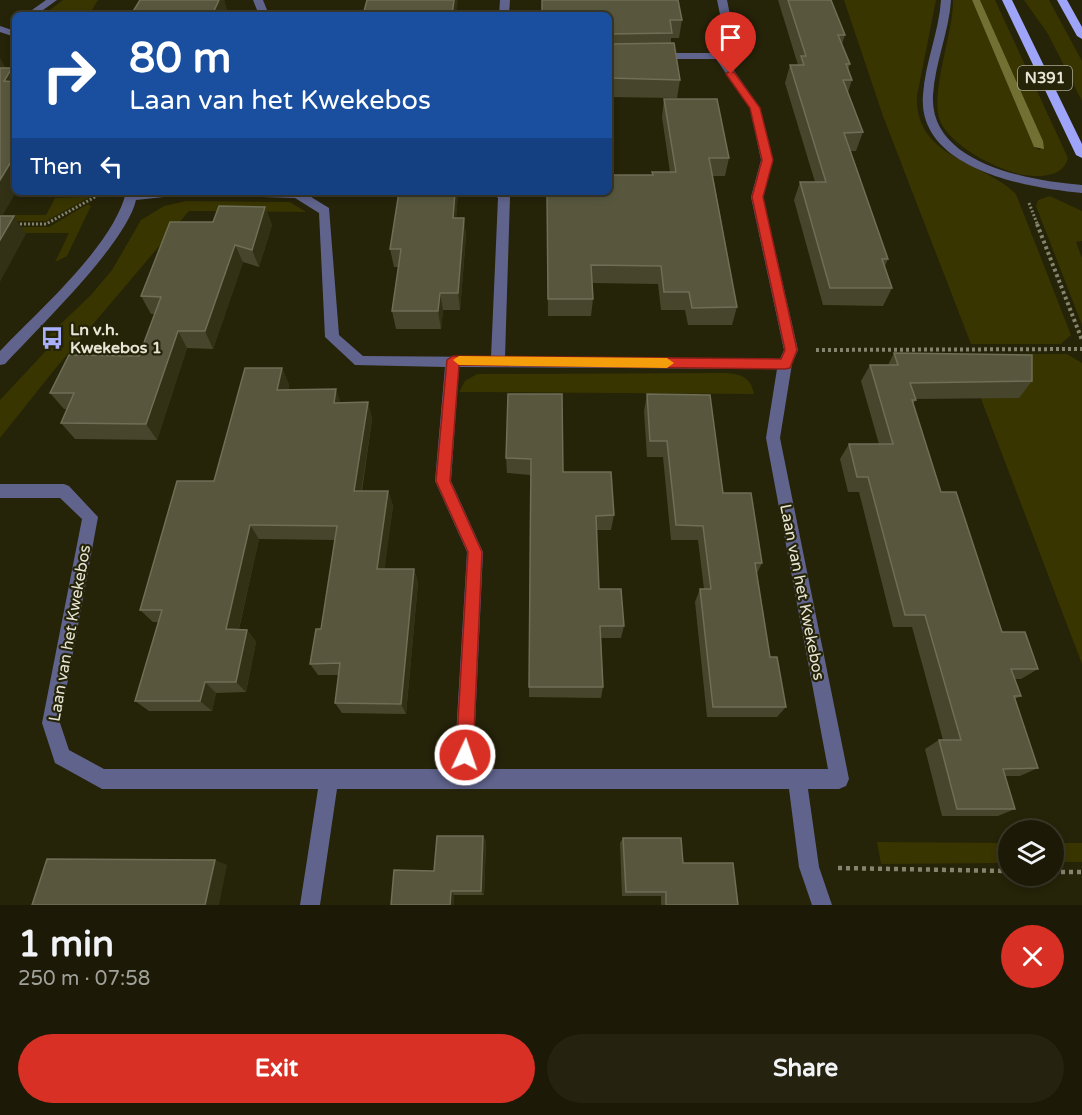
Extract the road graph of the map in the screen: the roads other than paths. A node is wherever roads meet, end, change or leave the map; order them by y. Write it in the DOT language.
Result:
graph roads {
  1 [pos="52,0"];
  2 [pos="722,0"];
  3 [pos="946,0"];
  4 [pos="1007,0"];
  5 [pos="1062,0"];
  6 [pos="34,12"];
  7 [pos="1082,36"];
  8 [pos="642,56"];
  9 [pos="719,56"];
  10 [pos="1082,155"];
  11 [pos="1082,189"];
  12 [pos="132,195"];
  13 [pos="300,195"];
  14 [pos="501,195"];
  15 [pos="788,357"];
  16 [pos="0,360"];
  17 [pos="453,360"];
  18 [pos="498,361"];
  19 [pos="0,491"];
  20 [pos="329,778"];
  21 [pos="463,778"];
  22 [pos="797,780"];
  23 [pos="310,905"];
  24 [pos="822,905"];
  1 -- 6 [label="street"];
  2 -- 9 [label="street"];
  3 -- 11 [label="street"];
  4 -- 10 [label="main road, N391"];
  5 -- 7 [label="main road"];
  8 -- 9 [label="street"];
  9 -- 15 [label="street, Laan van het Kwekebos"];
  12 -- 16 [label="street"];
  13 -- 17 [label="street"];
  14 -- 18 [label="street"];
  15 -- 18 [label="street"];
  15 -- 22 [label="street, Laan van het Kwekebos"];
  17 -- 18 [label="street"];
  17 -- 21 [label="street"];
  19 -- 20 [label="street, Laan van het Kwekebos"];
  20 -- 21 [label="street, Laan van het Kwekebos"];
  20 -- 23 [label="street"];
  21 -- 22 [label="street, Laan van het Kwekebos"];
  22 -- 24 [label="street"];
}
